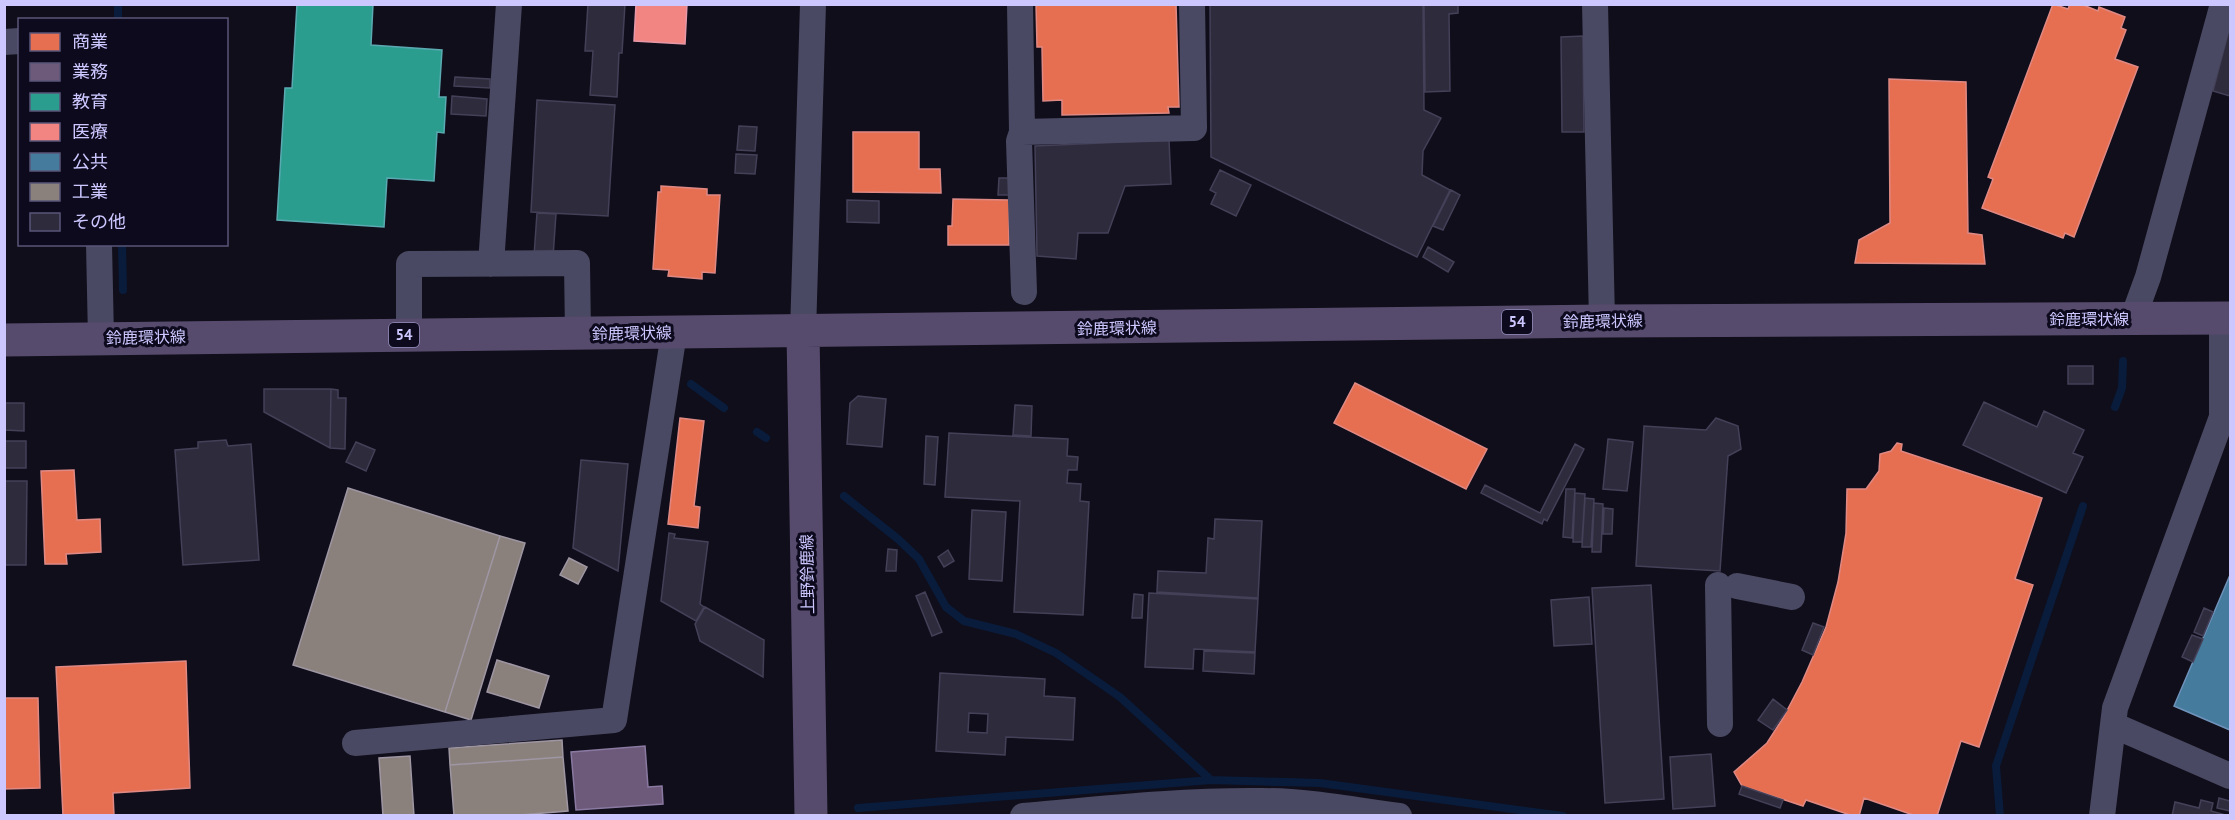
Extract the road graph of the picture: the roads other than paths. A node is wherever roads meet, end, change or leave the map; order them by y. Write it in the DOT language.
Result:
graph roads {
  1 [pos="508,4"];
  2 [pos="813,4"];
  3 [pos="1020,4"];
  4 [pos="1192,4"];
  5 [pos="1595,4"];
  6 [pos="2223,4"];
  7 [pos="1023,132"];
  8 [pos="99,246"];
  9 [pos="491,264"];
  10 [pos="1024,292"];
  11 [pos="2133,318"];
  12 [pos="2226,318"];
  13 [pos="1602,321"];
  14 [pos="803,332"];
  15 [pos="674,333"];
  16 [pos="578,334"];
  17 [pos="410,335"];
  18 [pos="101,338"];
  19 [pos="4,340"];
  20 [pos="1792,597"];
  21 [pos="1720,724"];
  22 [pos="2113,725"];
  23 [pos="356,743"];
  24 [pos="2230,776"];
  25 [pos="811,816"];
  26 [pos="1023,816"];
  27 [pos="1399,816"];
  28 [pos="2102,816"];
  1 -- 9 [label="street"];
  2 -- 14 [label="street"];
  3 -- 7 [label="street"];
  4 -- 7 [label="street"];
  5 -- 13 [label="street"];
  6 -- 11 [label="street"];
  7 -- 10 [label="street"];
  8 -- 18 [label="street"];
  9 -- 16 [label="street"];
  9 -- 17 [label="street"];
  11 -- 12 [label="main road, 鈴鹿環状線 / 54"];
  11 -- 13 [label="main road, 鈴鹿環状線 / 54"];
  12 -- 22 [label="street"];
  13 -- 14 [label="main road, 鈴鹿環状線 / 54"];
  14 -- 15 [label="main road, 鈴鹿環状線 / 54"];
  14 -- 25 [label="main road, 上野鈴鹿線"];
  15 -- 16 [label="main road, 鈴鹿環状線 / 54"];
  15 -- 23 [label="street"];
  16 -- 17 [label="main road, 鈴鹿環状線 / 54"];
  17 -- 18 [label="main road, 鈴鹿環状線 / 54"];
  18 -- 19 [label="main road, 鈴鹿環状線 / 54"];
  20 -- 21 [label="street"];
  22 -- 24 [label="street"];
  22 -- 28 [label="street"];
  26 -- 27 [label="street"];
}
